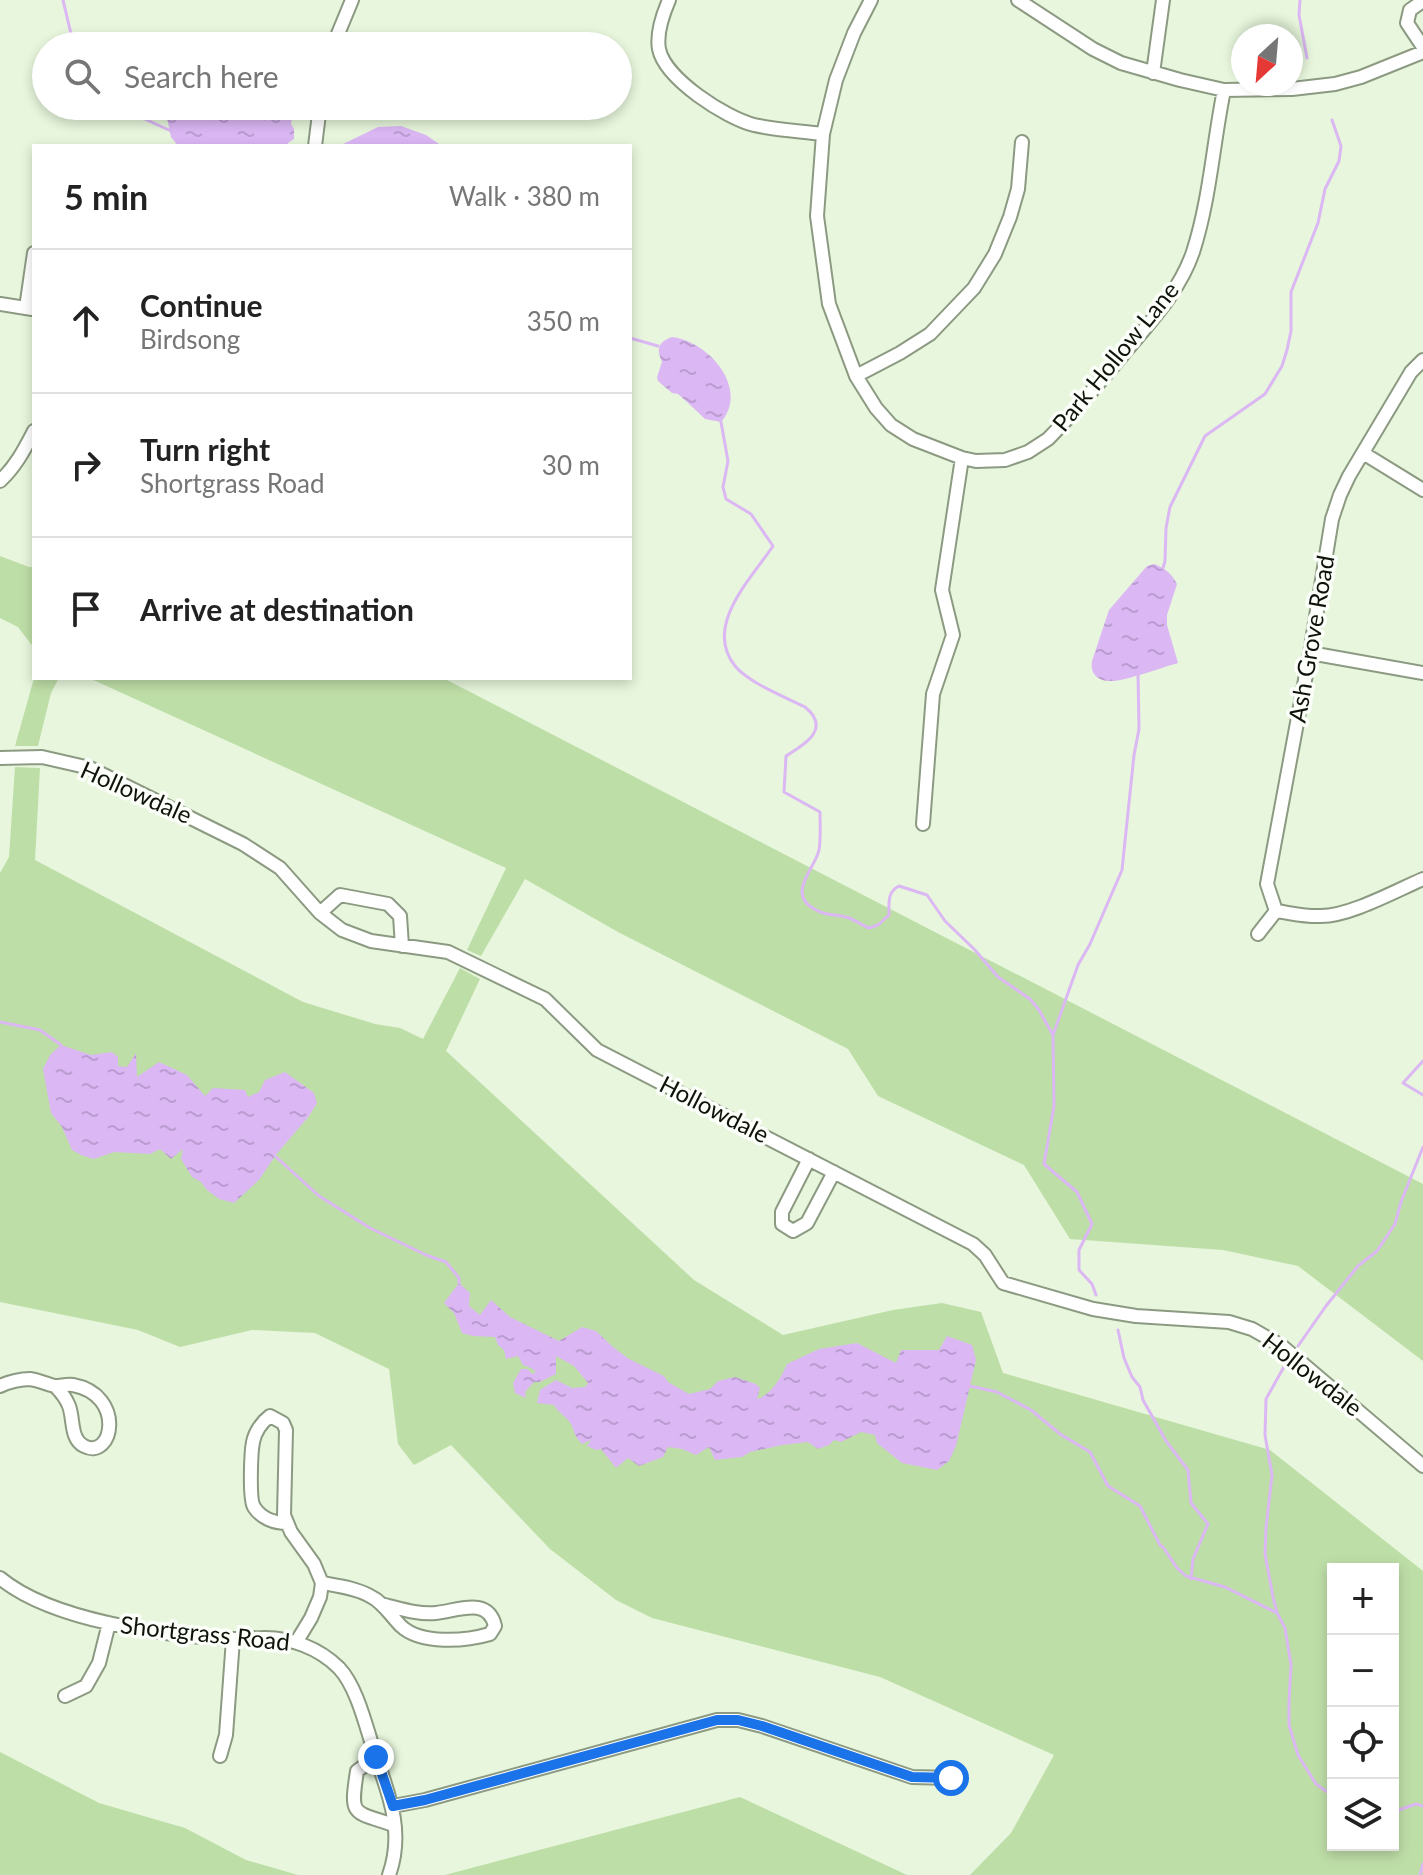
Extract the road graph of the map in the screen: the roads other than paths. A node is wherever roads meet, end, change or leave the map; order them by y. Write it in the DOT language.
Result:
graph roads {
  1 [pos="352,0"];
  2 [pos="669,0"];
  3 [pos="871,0"];
  4 [pos="1018,0"];
  5 [pos="1163,0"];
  6 [pos="1423,1"];
  7 [pos="339,32"];
  8 [pos="1423,49"];
  9 [pos="1153,73"];
  10 [pos="1224,90"];
  11 [pos="318,120"];
  12 [pos="823,134"];
  13 [pos="1022,142"];
  14 [pos="315,144"];
  15 [pos="32,281"];
  16 [pos="0,304"];
  17 [pos="30,309"];
  18 [pos="1423,360"];
  19 [pos="856,376"];
  20 [pos="32,435"];
  21 [pos="1363,453"];
  22 [pos="962,458"];
  23 [pos="0,481"];
  24 [pos="1423,490"];
  25 [pos="1310,653"];
  26 [pos="1423,673"];
  27 [pos="0,758"];
  28 [pos="923,824"];
  29 [pos="1423,879"];
  30 [pos="1276,911"];
  31 [pos="320,913"];
  32 [pos="1258,934"];
  33 [pos="402,946"];
  34 [pos="809,1159"];
  35 [pos="834,1172"];
  36 [pos="0,1386"];
  37 [pos="55,1386"];
  38 [pos="1423,1466"];
  39 [pos="287,1523"];
  40 [pos="0,1578"];
  41 [pos="322,1583"];
  42 [pos="381,1604"];
  43 [pos="109,1623"];
  44 [pos="233,1639"];
  45 [pos="297,1641"];
  46 [pos="65,1696"];
  47 [pos="220,1756"];
  48 [pos="376,1757"];
  49 [pos="951,1778"];
  50 [pos="393,1806"];
  51 [pos="394,1825"];
  52 [pos="389,1875"];
  1 -- 7 [label="street"];
  2 -- 12 [label="street"];
  3 -- 12 [label="street, Park Hollow Lane"];
  4 -- 9 [label="street"];
  5 -- 9 [label="street"];
  6 -- 8 [label="street"];
  8 -- 10 [label="street"];
  9 -- 10 [label="street"];
  10 -- 22 [label="street, Park Hollow Lane"];
  11 -- 14 [label="street"];
  12 -- 19 [label="street, Park Hollow Lane"];
  13 -- 19 [label="street"];
  15 -- 17 [label="street"];
  16 -- 17 [label="street"];
  18 -- 21 [label="street, Ash Grove Road"];
  19 -- 22 [label="street, Park Hollow Lane"];
  20 -- 23 [label="street"];
  21 -- 24 [label="street"];
  21 -- 25 [label="street, Ash Grove Road"];
  22 -- 28 [label="street"];
  25 -- 26 [label="street"];
  25 -- 30 [label="street, Ash Grove Road"];
  27 -- 31 [label="street, Hollowdale"];
  29 -- 30 [label="street"];
  30 -- 32 [label="street"];
  31 -- 33 [label="street, Hollowdale"];
  31 -- 33 [label="street"];
  33 -- 34 [label="street, Hollowdale"];
  34 -- 35 [label="street, Hollowdale"];
  34 -- 35 [label="street"];
  35 -- 38 [label="street, Hollowdale"];
  36 -- 37 [label="street"];
  37 -- 37 [label="street"];
  39 -- 39 [label="street"];
  39 -- 41 [label="street"];
  40 -- 43 [label="street, Shortgrass Road"];
  41 -- 42 [label="street"];
  41 -- 45 [label="street"];
  42 -- 42 [label="street"];
  43 -- 44 [label="street, Shortgrass Road"];
  43 -- 46 [label="street"];
  44 -- 45 [label="street, Shortgrass Road"];
  44 -- 47 [label="street"];
  45 -- 48 [label="street, Shortgrass Road"];
  48 -- 50 [label="street, Shortgrass Road"];
  48 -- 51 [label="street"];
  49 -- 50 [label="street"];
  50 -- 51 [label="street, Shortgrass Road"];
  51 -- 52 [label="street, Shortgrass Road"];
}
